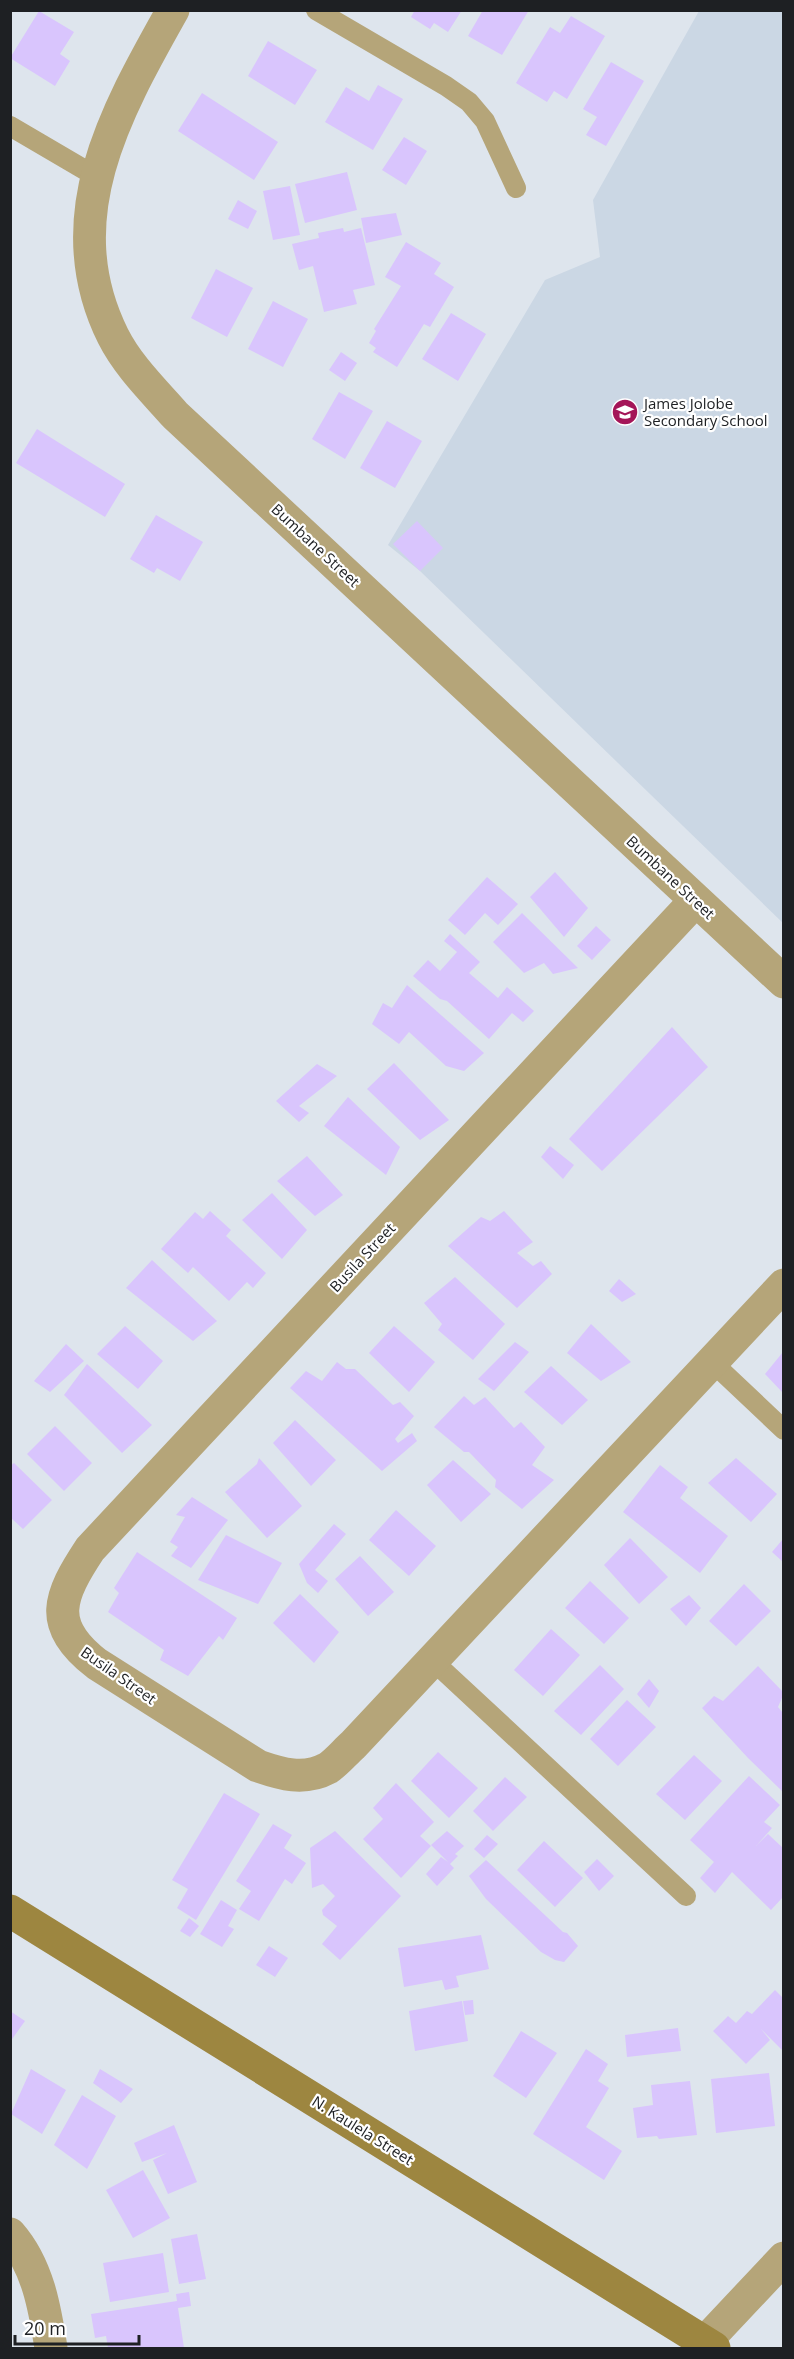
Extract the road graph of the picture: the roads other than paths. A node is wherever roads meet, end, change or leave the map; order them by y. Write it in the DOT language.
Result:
graph roads {
  1 [pos="173,10"];
  2 [pos="316,10"];
  3 [pos="10,126"];
  4 [pos="97,177"];
  5 [pos="516,188"];
  6 [pos="696,900"];
  7 [pos="783,982"];
  8 [pos="783,1285"];
  9 [pos="712,1362"];
  10 [pos="783,1431"];
  11 [pos="433,1660"];
  12 [pos="686,1896"];
  13 [pos="10,1911"];
  14 [pos="10,2234"];
  15 [pos="783,2258"];
  16 [pos="710,2345"];
  17 [pos="51,2349"];
  1 -- 4 [label="street, Bumbane Street"];
  2 -- 5 [label="lane"];
  3 -- 4 [label="lane"];
  4 -- 6 [label="street, Bumbane Street"];
  6 -- 7 [label="street, Bumbane Street"];
  6 -- 11 [label="street, Busila Street"];
  8 -- 9 [label="street, Busila Street"];
  9 -- 10 [label="lane"];
  9 -- 11 [label="street, Busila Street"];
  11 -- 12 [label="lane"];
  13 -- 16 [label="street, N. Kaulela Street"];
  14 -- 17 [label="street"];
  15 -- 16 [label="street"];
}
